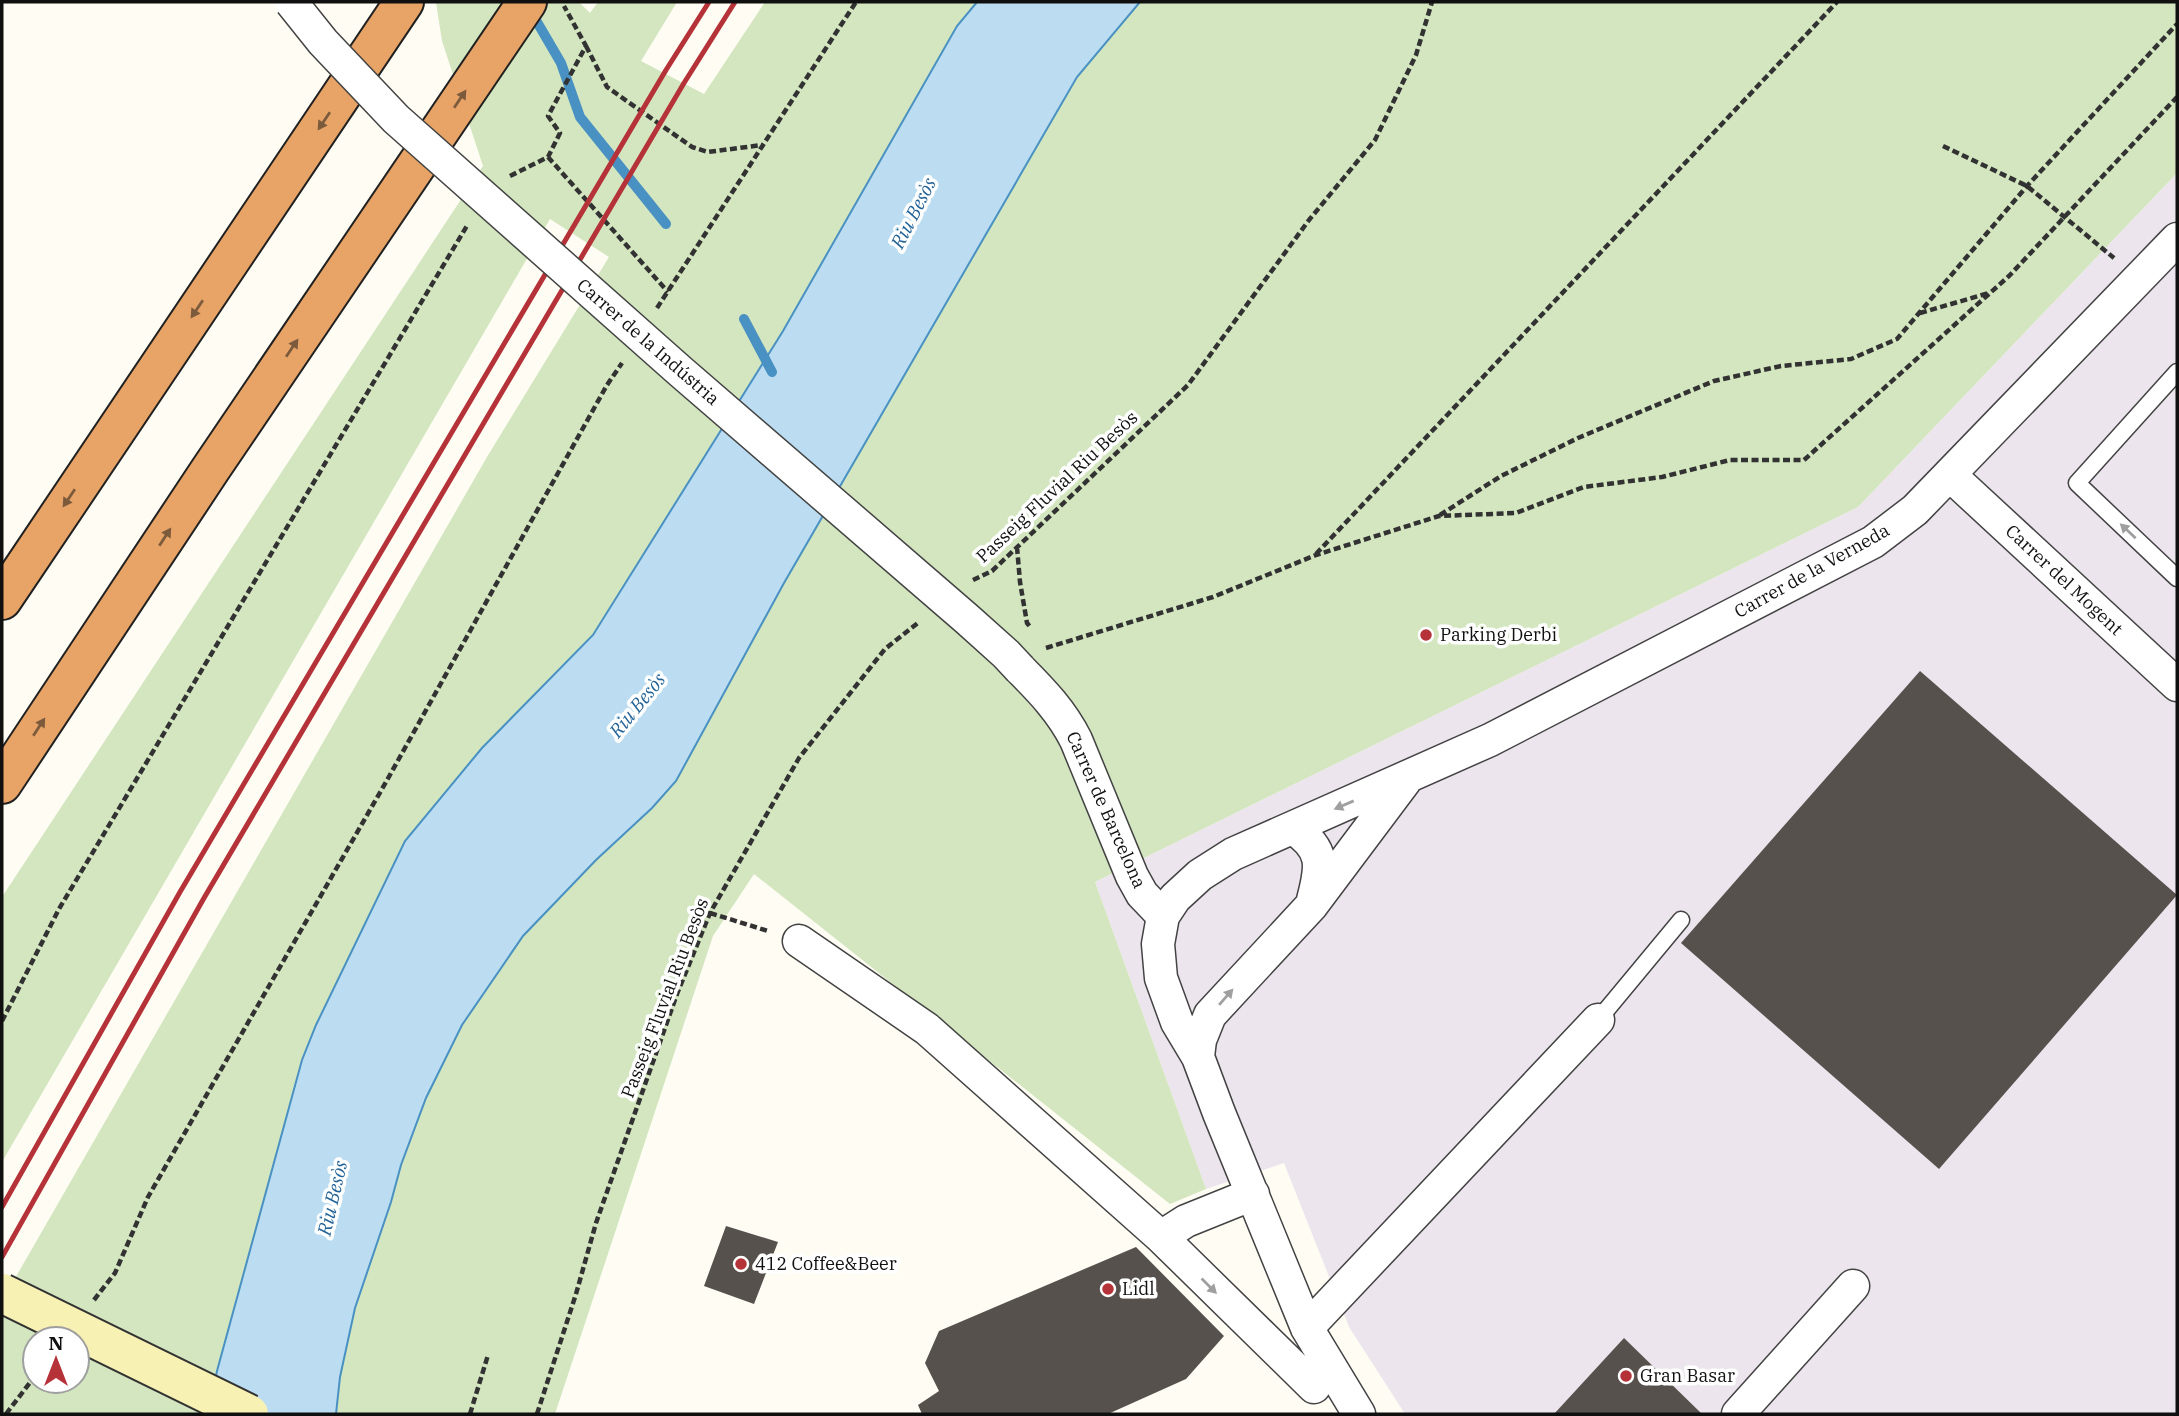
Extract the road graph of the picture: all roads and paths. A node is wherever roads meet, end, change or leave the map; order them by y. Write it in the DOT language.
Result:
graph roads {
  1 [pos="290,2"];
  2 [pos="404,2"];
  3 [pos="527,2"];
  4 [pos="562,2"];
  5 [pos="856,2"];
  6 [pos="1432,2"];
  7 [pos="1837,2"];
  8 [pos="2177,24"];
  9 [pos="586,46"];
  10 [pos="2177,97"];
  11 [pos="763,145"];
  12 [pos="1943,146"];
  13 [pos="548,157"];
  14 [pos="503,180"];
  15 [pos="2027,186"];
  16 [pos="2063,218"];
  17 [pos="468,223"];
  18 [pos="2177,239"];
  19 [pos="2139,279"];
  20 [pos="668,292"];
  21 [pos="1991,292"];
  22 [pos="1919,314"];
  23 [pos="653,315"];
  24 [pos="623,362"];
  25 [pos="2177,372"];
  26 [pos="1950,475"];
  27 [pos="1439,516"];
  28 [pos="1017,546"];
  29 [pos="1316,555"];
  30 [pos="2177,578"];
  31 [pos="963,587"];
  32 [pos="2,600"];
  33 [pos="925,617"];
  34 [pos="1033,631"];
  35 [pos="1039,640"];
  36 [pos="1045,649"];
  37 [pos="1020,669"];
  38 [pos="2177,685"];
  39 [pos="1407,778"];
  40 [pos="2,784"];
  41 [pos="1293,828"];
  42 [pos="1312,905"];
  43 [pos="710,913"];
  44 [pos="1163,916"];
  45 [pos="1681,920"];
  46 [pos="799,942"];
  47 [pos="1598,1020"];
  48 [pos="2,1021"];
  49 [pos="1198,1057"];
  50 [pos="1253,1194"];
  51 [pos="1161,1237"];
  52 [pos="1853,1286"];
  53 [pos="2,1293"];
  54 [pos="93,1301"];
  55 [pos="1307,1328"];
  56 [pos="488,1355"];
  57 [pos="21,1394"];
  58 [pos="1316,1400"];
  59 [pos="6,1414"];
  60 [pos="249,1414"];
  61 [pos="470,1414"];
  62 [pos="537,1414"];
  63 [pos="1359,1414"];
  64 [pos="1738,1414"];
  1 -- 37 [label="street, Carrer de la Indústria, bridge"];
  2 -- 32 [label="highway, one-way"];
  40 -- 3 [label="highway, one-way"];
  4 -- 9 [label="path"];
  5 -- 11 [label="path"];
  6 -- 28 [label="path, Passeig Fluvial Riu Besòs"];
  7 -- 29 [label="path"];
  8 -- 15 [label="path"];
  9 -- 11 [label="path"];
  9 -- 13 [label="path"];
  10 -- 16 [label="path"];
  11 -- 20 [label="path"];
  12 -- 15 [label="path"];
  13 -- 14 [label="path"];
  13 -- 20 [label="path"];
  15 -- 16 [label="path"];
  15 -- 22 [label="path"];
  16 -- 19 [label="path"];
  16 -- 21 [label="path"];
  17 -- 48 [label="path"];
  18 -- 19 [label="street, Carrer de la Verneda"];
  19 -- 26 [label="street, Carrer de la Verneda"];
  20 -- 23 [label="path"];
  21 -- 22 [label="path"];
  21 -- 27 [label="path"];
  22 -- 27 [label="path"];
  24 -- 54 [label="path"];
  30 -- 25 [label="lane, one-way"];
  26 -- 38 [label="street, Carrer del Mogent"];
  26 -- 39 [label="street, Carrer de la Verneda"];
  27 -- 29 [label="path"];
  28 -- 31 [label="path, Passeig Fluvial Riu Besòs"];
  28 -- 34 [label="path"];
  29 -- 36 [label="path"];
  33 -- 43 [label="path, Passeig Fluvial Riu Besòs"];
  35 -- 36 [label="path"];
  36 -- 37 [label="path"];
  37 -- 44 [label="street, Carrer de Barcelona"];
  39 -- 41 [label="street, Carrer de la Verneda, one-way"];
  39 -- 42 [label="street, Carrer de la Verneda"];
  41 -- 42 [label="street"];
  41 -- 44 [label="street, Carrer de la Verneda"];
  49 -- 42 [label="street, Carrer de la Verneda, one-way"];
  43 -- 46 [label="path"];
  43 -- 62 [label="path, Passeig Fluvial Riu Besòs"];
  44 -- 49 [label="street"];
  45 -- 47 [label="lane"];
  46 -- 51 [label="street"];
  47 -- 55 [label="street"];
  49 -- 50 [label="street"];
  50 -- 51 [label="street"];
  50 -- 55 [label="street"];
  51 -- 58 [label="street, one-way"];
  52 -- 64 [label="street"];
  53 -- 60 [label="street, bridge"];
  55 -- 58 [label="street"];
  55 -- 63 [label="street"];
  56 -- 61 [label="path"];
  57 -- 59 [label="path"];
}
